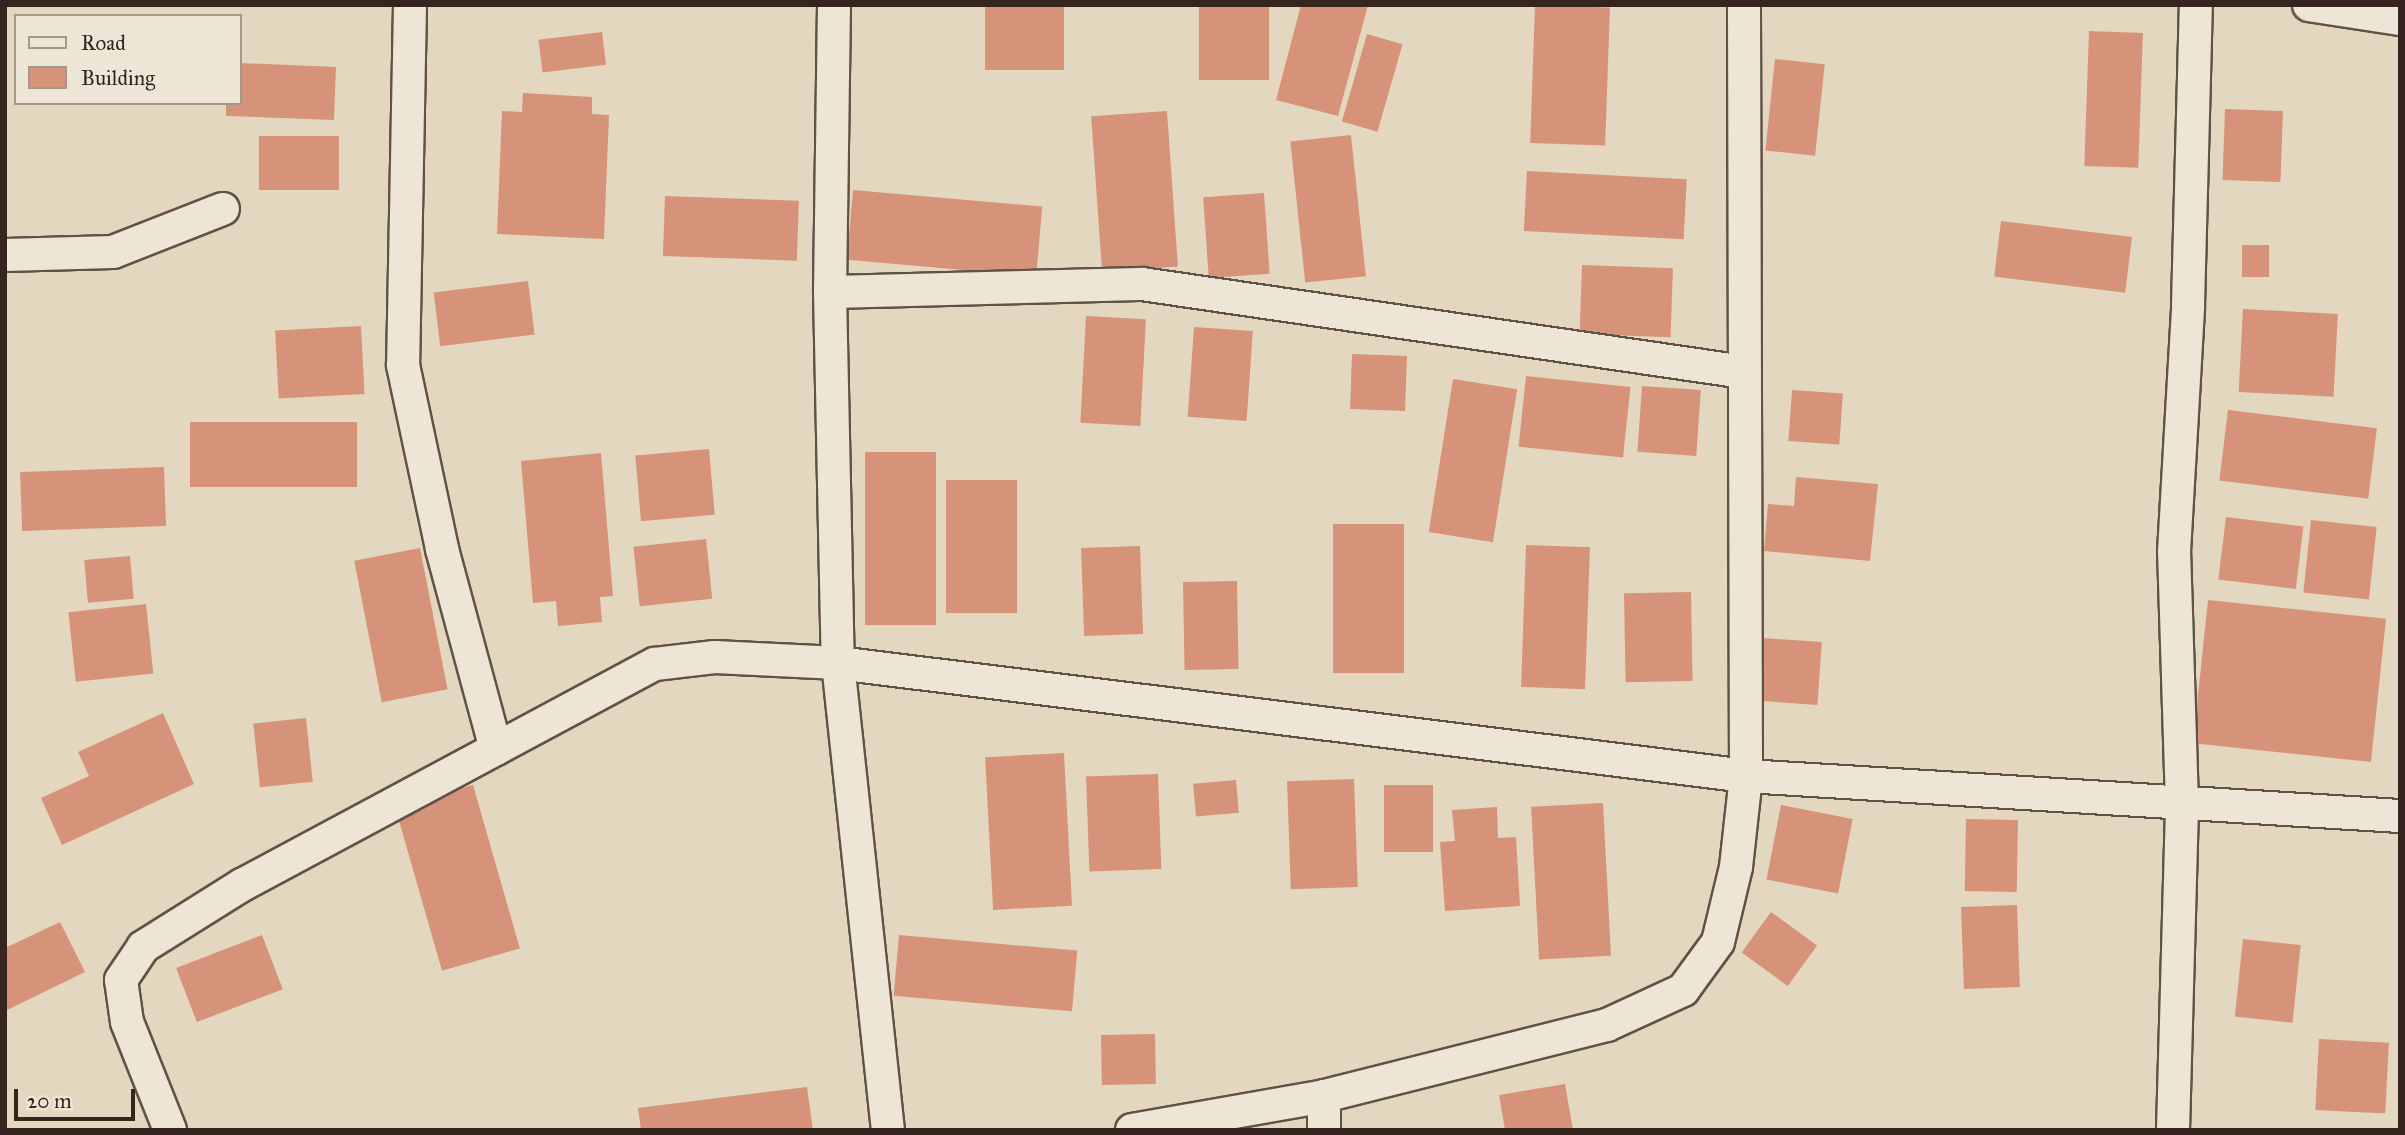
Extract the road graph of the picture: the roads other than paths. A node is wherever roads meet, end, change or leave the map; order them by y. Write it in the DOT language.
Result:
graph roads {
  1 [pos="410,5"];
  2 [pos="834,5"];
  3 [pos="1744,5"];
  4 [pos="2196,5"];
  5 [pos="2309,5"];
  6 [pos="2400,19"];
  7 [pos="223,209"];
  8 [pos="5,255"];
  9 [pos="830,292"];
  10 [pos="1744,372"];
  11 [pos="838,663"];
  12 [pos="496,749"];
  13 [pos="1746,776"];
  14 [pos="2182,804"];
  15 [pos="2400,816"];
  16 [pos="1324,1096"];
  17 [pos="170,1130"];
  18 [pos="888,1130"];
  19 [pos="1132,1130"];
  20 [pos="1324,1130"];
  21 [pos="2173,1130"];
  1 -- 12 [label="street"];
  2 -- 9 [label="street"];
  3 -- 10 [label="street"];
  4 -- 14 [label="street"];
  5 -- 6 [label="street"];
  7 -- 8 [label="street"];
  9 -- 10 [label="street"];
  9 -- 11 [label="street"];
  10 -- 13 [label="street"];
  11 -- 12 [label="street"];
  11 -- 13 [label="street"];
  11 -- 18 [label="street"];
  12 -- 17 [label="street"];
  13 -- 14 [label="street"];
  13 -- 16 [label="street"];
  14 -- 15 [label="street"];
  14 -- 21 [label="street"];
  16 -- 19 [label="street"];
  16 -- 20 [label="street"];
}
